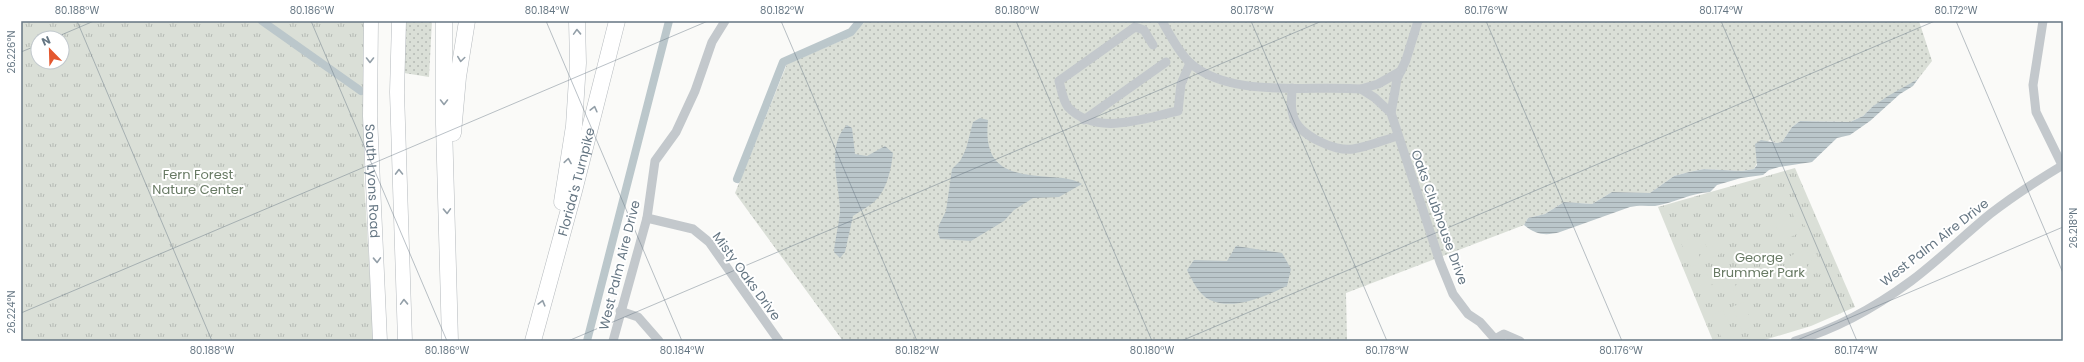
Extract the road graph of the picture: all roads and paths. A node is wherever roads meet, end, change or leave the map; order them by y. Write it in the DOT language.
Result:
graph roads {
  1 [pos="371,21"];
  2 [pos="399,21"];
  3 [pos="444,21"];
  4 [pos="467,21"];
  5 [pos="577,21"];
  6 [pos="617,21"];
  7 [pos="725,21"];
  8 [pos="1162,21"];
  9 [pos="1418,21"];
  10 [pos="2043,21"];
  11 [pos="1153,45"];
  12 [pos="1166,62"];
  13 [pos="1190,63"];
  14 [pos="1401,71"];
  15 [pos="1292,88"];
  16 [pos="1361,89"];
  17 [pos="1391,113"];
  18 [pos="1084,120"];
  19 [pos="1398,136"];
  20 [pos="2063,166"];
  21 [pos="445,172"];
  22 [pos="647,218"];
  23 [pos="559,242"];
  24 [pos="620,311"];
  25 [pos="1498,340"];
  26 [pos="380,341"];
  27 [pos="405,341"];
  28 [pos="450,341"];
  29 [pos="533,341"];
  30 [pos="613,341"];
  31 [pos="659,341"];
  32 [pos="779,341"];
  33 [pos="1520,341"];
  34 [pos="1795,341"];
  1 -- 26 [label="main road, South Lyons Road, one-way"];
  27 -- 2 [label="main road, South Lyons Road, one-way"];
  3 -- 21 [label="highway, one-way"];
  4 -- 21 [label="highway, one-way"];
  23 -- 5 [label="highway, one-way"];
  23 -- 6 [label="highway, Florida's Turnpike, one-way"];
  7 -- 22 [label="street, West Palm Aire Drive"];
  8 -- 13 [label="street"];
  9 -- 14 [label="street, Oaks Clubhouse Drive"];
  10 -- 20 [label="street"];
  11 -- 18 [label="street"];
  12 -- 18 [label="street"];
  13 -- 15 [label="street"];
  13 -- 18 [label="street"];
  14 -- 16 [label="street"];
  14 -- 17 [label="street, Oaks Clubhouse Drive"];
  15 -- 16 [label="street"];
  15 -- 19 [label="street"];
  16 -- 17 [label="street, Oaks Clubhouse Drive"];
  17 -- 19 [label="street, Oaks Clubhouse Drive"];
  19 -- 25 [label="street, Oaks Clubhouse Drive"];
  20 -- 34 [label="street, West Palm Aire Drive"];
  21 -- 28 [label="highway, one-way"];
  22 -- 24 [label="street, West Palm Aire Drive"];
  22 -- 32 [label="street, Misty Oaks Drive"];
  29 -- 23 [label="highway, Florida's Turnpike, one-way"];
  24 -- 30 [label="street, West Palm Aire Drive"];
  24 -- 31 [label="street"];
  25 -- 33 [label="street, Oaks Clubhouse Drive"];
}
